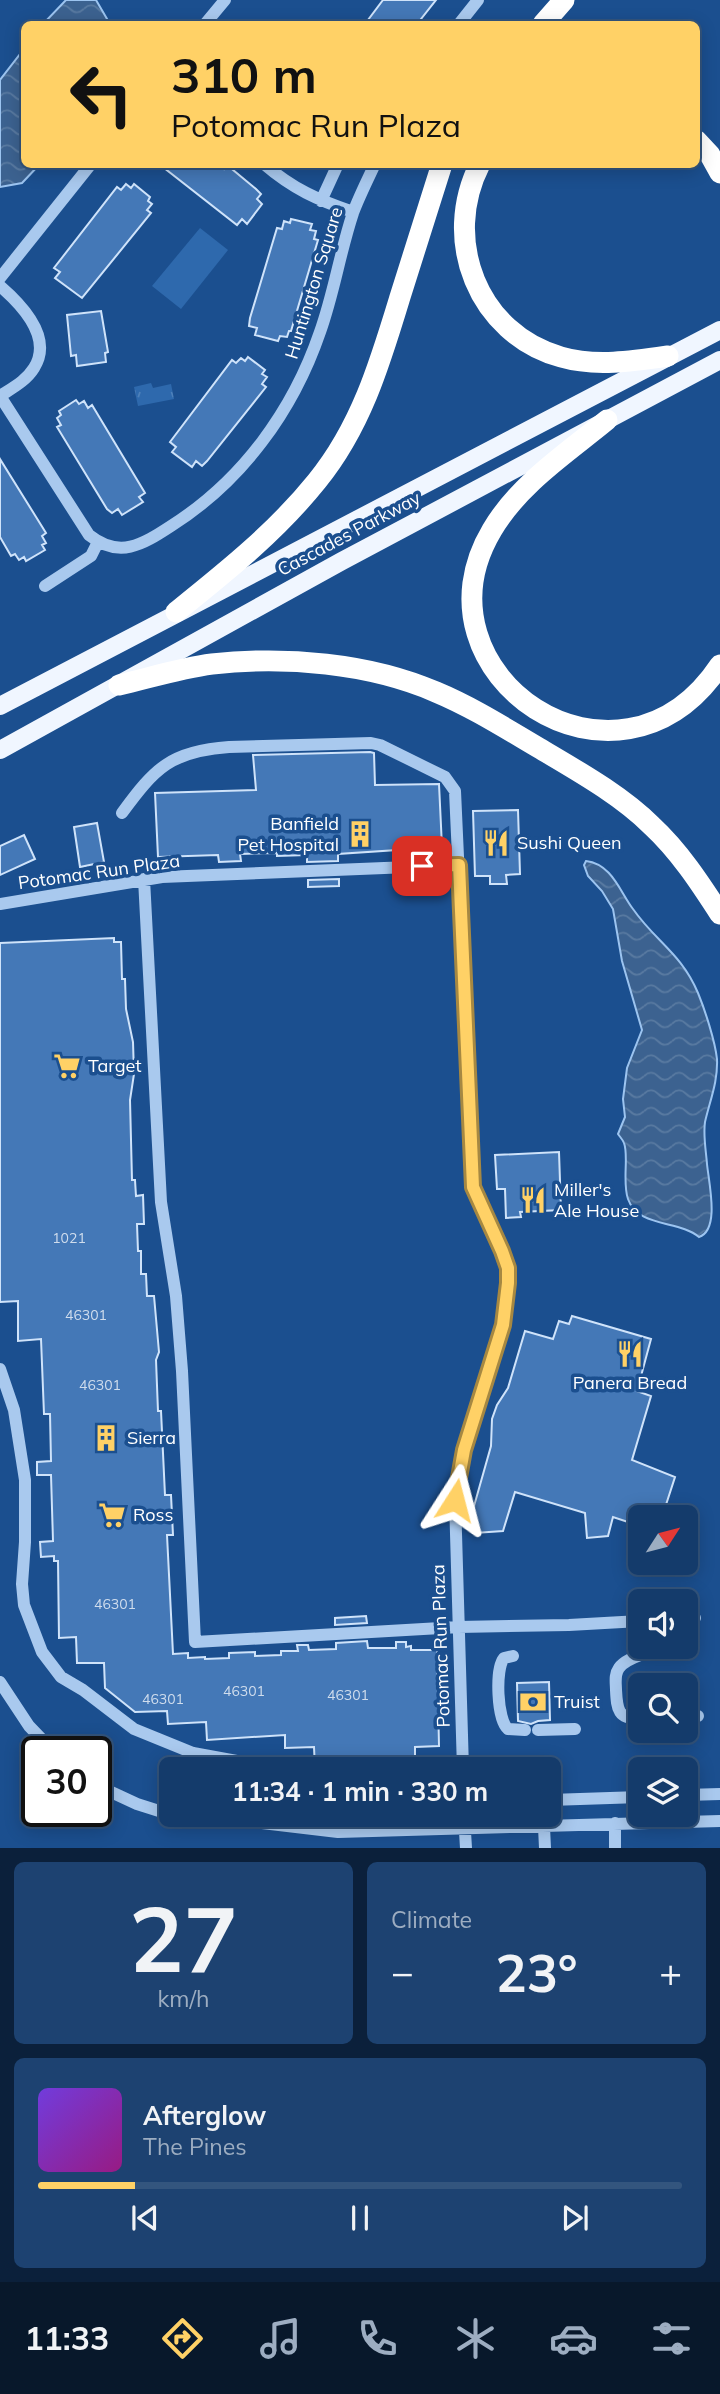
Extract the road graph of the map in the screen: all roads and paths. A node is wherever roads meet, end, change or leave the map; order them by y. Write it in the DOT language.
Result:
graph roads {
  1 [pos="225,0"];
  2 [pos="478,0"];
  3 [pos="564,0"];
  4 [pos="208,21"];
  5 [pos="460,21"];
  6 [pos="546,21"];
  7 [pos="700,144"];
  8 [pos="89,168"];
  9 [pos="269,168"];
  10 [pos="336,168"];
  11 [pos="372,168"];
  12 [pos="441,168"];
  13 [pos="478,168"];
  14 [pos="720,173"];
  15 [pos="321,201"];
  16 [pos="353,212"];
  17 [pos="0,278"];
  18 [pos="0,286"];
  19 [pos="720,330"];
  20 [pos="668,356"];
  21 [pos="720,360"];
  22 [pos="0,396"];
  23 [pos="607,420"];
  24 [pos="98,542"];
  25 [pos="45,586"];
  26 [pos="176,612"];
  27 [pos="720,665"];
  28 [pos="119,685"];
  29 [pos="0,706"];
  30 [pos="0,750"];
  31 [pos="121,813"];
  32 [pos="459,865"];
  33 [pos="144,879"];
  34 [pos="0,904"];
  35 [pos="720,914"];
  36 [pos="0,1370"];
  37 [pos="628,1622"];
  38 [pos="457,1627"];
  39 [pos="513,1656"];
  40 [pos="631,1659"];
  41 [pos="0,1682"];
  42 [pos="628,1718"];
  43 [pos="575,1729"];
  44 [pos="39,1736"];
  45 [pos="215,1757"];
  46 [pos="462,1757"];
  47 [pos="112,1792"];
  48 [pos="720,1794"];
  49 [pos="698,1795"];
  50 [pos="628,1797"];
  51 [pos="561,1800"];
  52 [pos="159,1811"];
  53 [pos="720,1821"];
  54 [pos="615,1823"];
  55 [pos="561,1825"];
  56 [pos="308,1827"];
  57 [pos="504,1827"];
  58 [pos="544,1827"];
  59 [pos="465,1828"];
  60 [pos="466,1848"];
  61 [pos="545,1848"];
  62 [pos="615,1848"];
  1 -- 4 [label="street"];
  2 -- 5 [label="street"];
  3 -- 6 [label="highway"];
  7 -- 14 [label="highway"];
  8 -- 17 [label="street"];
  9 -- 15 [label="street"];
  10 -- 15 [label="street"];
  11 -- 16 [label="street, Huntington Square"];
  12 -- 26 [label="highway"];
  13 -- 20 [label="highway"];
  15 -- 16 [label="street"];
  16 -- 24 [label="street, Huntington Square"];
  18 -- 22 [label="street"];
  19 -- 20 [label="main road, Cascades Parkway"];
  20 -- 26 [label="main road, Cascades Parkway"];
  21 -- 23 [label="main road, Cascades Parkway"];
  22 -- 24 [label="street"];
  23 -- 27 [label="highway"];
  23 -- 28 [label="main road, Cascades Parkway"];
  24 -- 25 [label="street"];
  26 -- 29 [label="main road, Cascades Parkway"];
  28 -- 30 [label="main road, Cascades Parkway"];
  28 -- 35 [label="highway"];
  31 -- 32 [label="street"];
  32 -- 33 [label="street, Potomac Run Plaza"];
  32 -- 38 [label="street, Potomac Run Plaza"];
  33 -- 34 [label="street, Potomac Run Plaza"];
  33 -- 38 [label="street"];
  36 -- 45 [label="street"];
  37 -- 38 [label="street"];
  38 -- 46 [label="street, Potomac Run Plaza"];
  39 -- 43 [label="street"];
  40 -- 42 [label="street"];
  41 -- 44 [label="street"];
  47 -- 52 [label="street"];
  48 -- 49 [label="street"];
  50 -- 51 [label="street"];
  53 -- 54 [label="street"];
  54 -- 55 [label="street"];
  54 -- 62 [label="street"];
  56 -- 59 [label="street"];
  57 -- 59 [label="street"];
  58 -- 61 [label="street"];
  59 -- 60 [label="street"];
}
